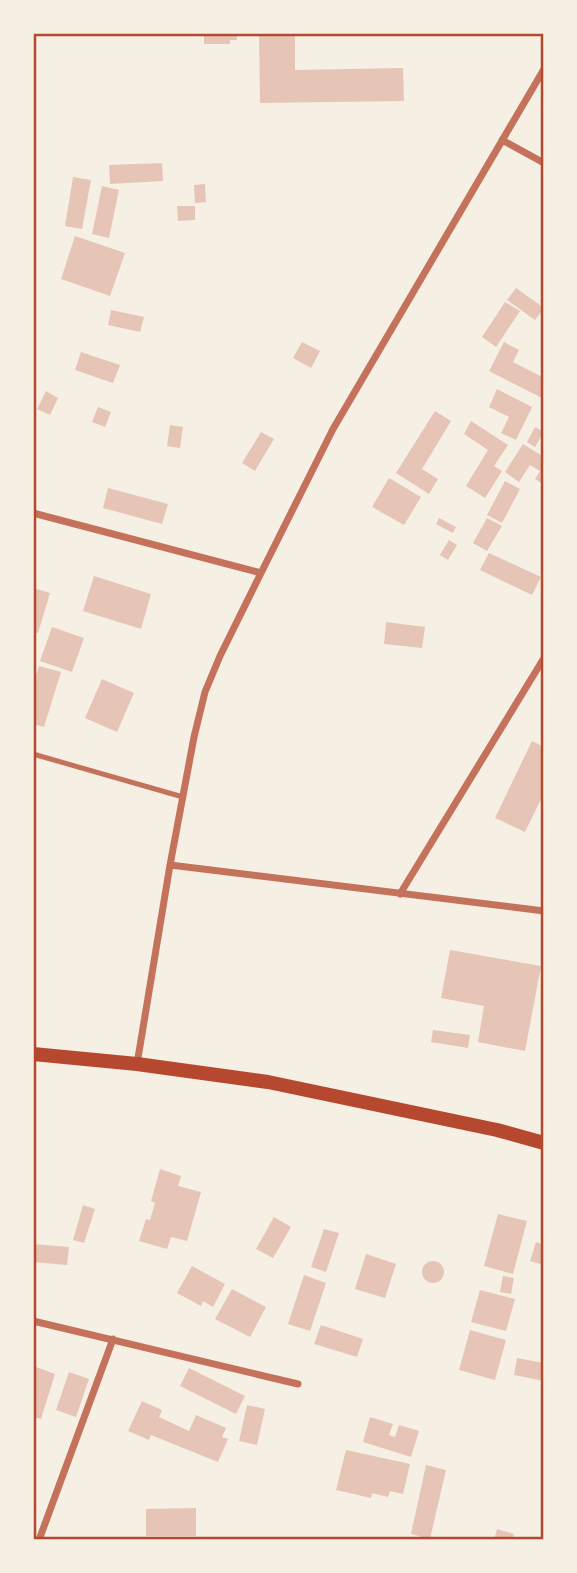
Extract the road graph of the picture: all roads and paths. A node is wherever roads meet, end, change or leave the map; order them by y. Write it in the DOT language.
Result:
graph roads {
  1 [pos="544,69"];
  2 [pos="502,140"];
  3 [pos="544,163"];
  4 [pos="33,513"];
  5 [pos="261,573"];
  6 [pos="544,658"];
  7 [pos="33,754"];
  8 [pos="183,797"];
  9 [pos="170,865"];
  10 [pos="400,894"];
  11 [pos="544,911"];
  12 [pos="33,1054"];
  13 [pos="137,1064"];
  14 [pos="544,1143"];
  15 [pos="33,1321"];
  16 [pos="113,1339"];
  17 [pos="298,1384"];
  18 [pos="39,1540"];
  1 -- 2 [label="street"];
  2 -- 3 [label="street"];
  2 -- 5 [label="street"];
  4 -- 5 [label="street"];
  5 -- 8 [label="street"];
  6 -- 10 [label="street"];
  7 -- 8 [label="lane"];
  8 -- 9 [label="street"];
  9 -- 10 [label="street"];
  9 -- 13 [label="street"];
  10 -- 11 [label="street"];
  12 -- 13 [label="main road"];
  13 -- 14 [label="main road"];
  15 -- 16 [label="street"];
  16 -- 17 [label="street"];
  16 -- 18 [label="street"];
}
